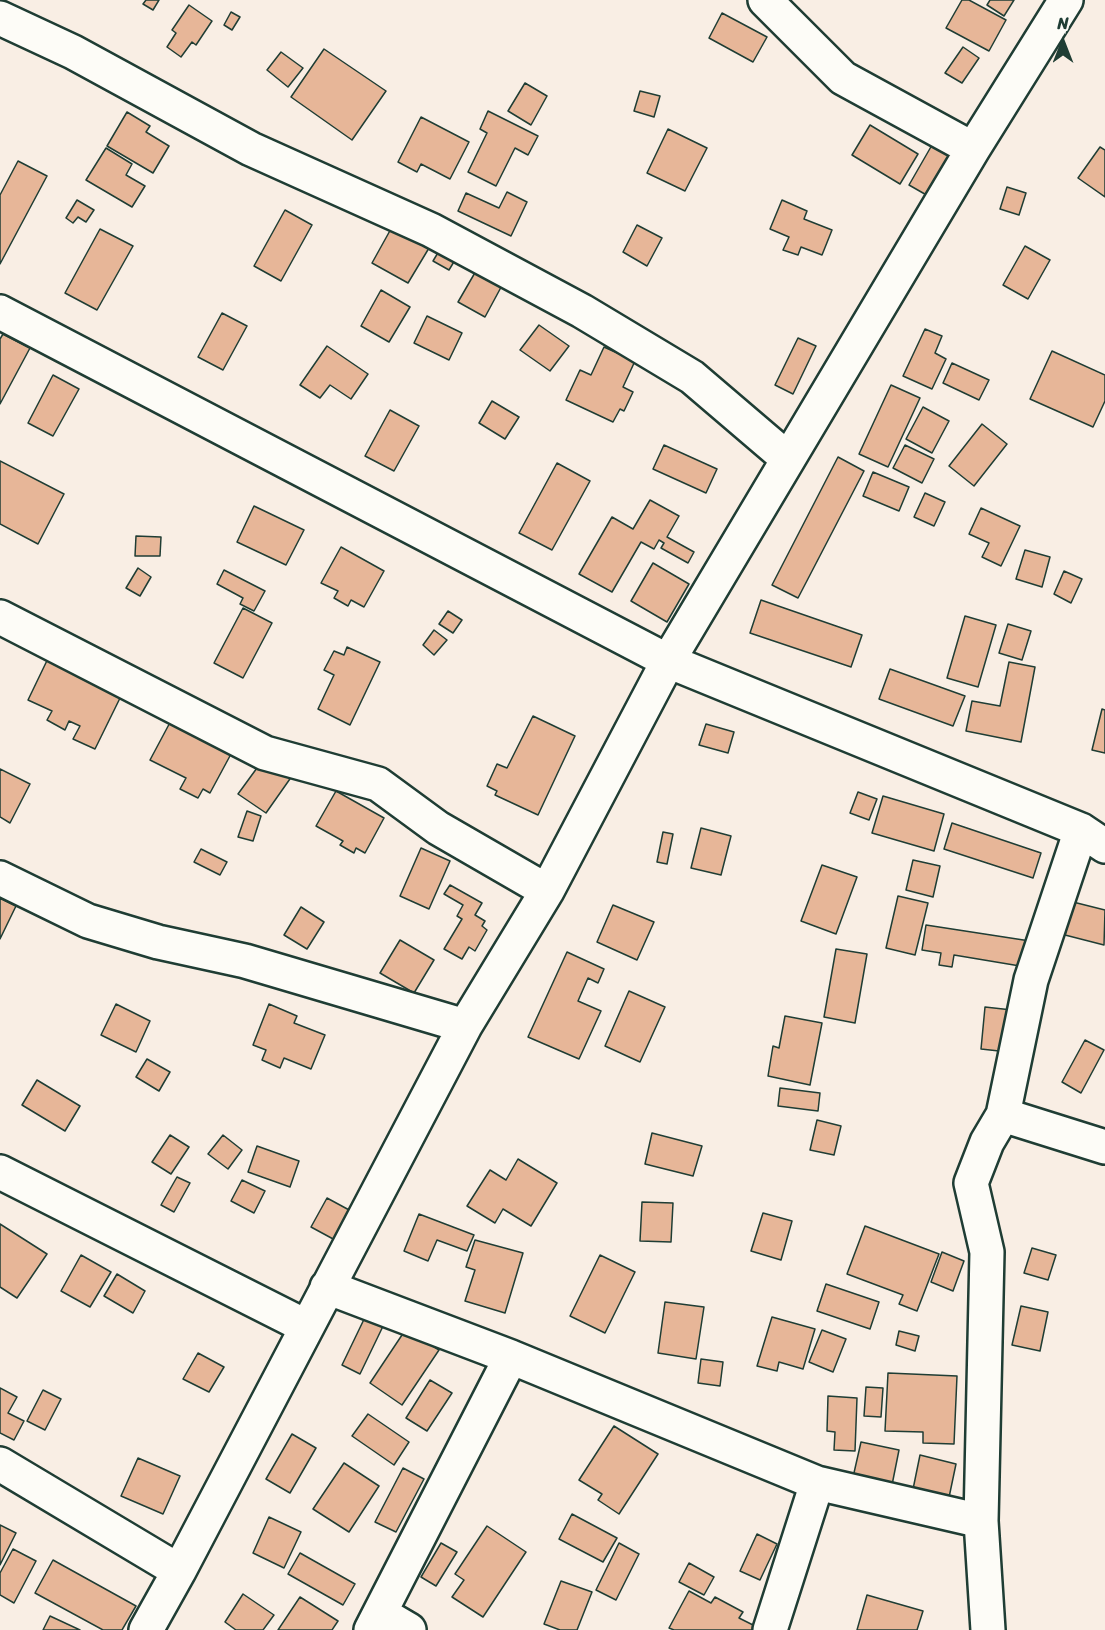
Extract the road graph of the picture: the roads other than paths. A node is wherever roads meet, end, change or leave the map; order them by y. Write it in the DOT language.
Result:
graph roads {
  1 [pos="765,0"];
  2 [pos="1066,0"];
  3 [pos="0,18"];
  4 [pos="973,150"];
  5 [pos="0,312"];
  6 [pos="788,459"];
  7 [pos="0,618"];
  8 [pos="668,661"];
  9 [pos="1093,838"];
  10 [pos="0,878"];
  11 [pos="547,891"];
  12 [pos="465,1026"];
  13 [pos="1003,1115"];
  14 [pos="1105,1147"];
  15 [pos="0,1172"];
  16 [pos="327,1287"];
  17 [pos="307,1327"];
  18 [pos="511,1357"];
  19 [pos="0,1464"];
  20 [pos="817,1483"];
  21 [pos="981,1521"];
  22 [pos="179,1571"];
  23 [pos="376,1621"];
  24 [pos="146,1630"];
  25 [pos="409,1630"];
  26 [pos="770,1630"];
  27 [pos="988,1630"];
  1 -- 4 [label="street"];
  2 -- 4 [label="street"];
  3 -- 6 [label="street"];
  4 -- 6 [label="street"];
  5 -- 8 [label="street"];
  6 -- 8 [label="street"];
  7 -- 11 [label="street"];
  8 -- 9 [label="street"];
  8 -- 11 [label="street"];
  9 -- 13 [label="street"];
  10 -- 12 [label="street"];
  11 -- 12 [label="street"];
  12 -- 16 [label="street"];
  13 -- 14 [label="street"];
  13 -- 21 [label="street"];
  15 -- 17 [label="street"];
  16 -- 17 [label="street"];
  16 -- 18 [label="street"];
  17 -- 22 [label="street"];
  18 -- 20 [label="street"];
  18 -- 23 [label="street"];
  19 -- 22 [label="street"];
  20 -- 21 [label="street"];
  20 -- 26 [label="street"];
  21 -- 27 [label="street"];
  22 -- 24 [label="street"];
  23 -- 25 [label="street"];
}
